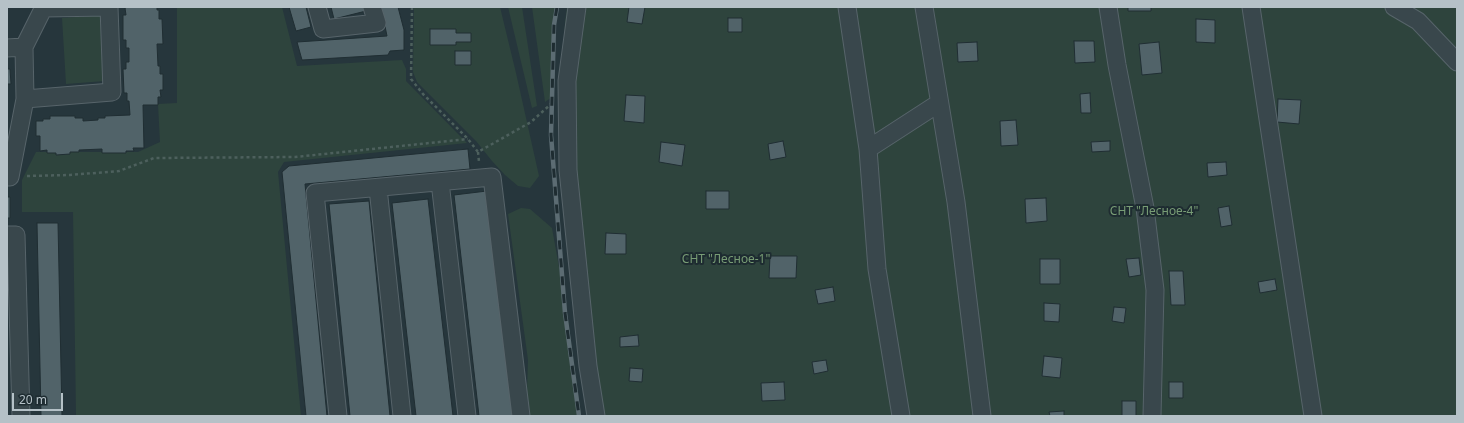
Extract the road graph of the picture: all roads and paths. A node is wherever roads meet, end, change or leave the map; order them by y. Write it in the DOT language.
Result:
graph roads {
  1 [pos="317,7"];
  2 [pos="372,7"];
  3 [pos="412,7"];
  4 [pos="576,7"];
  5 [pos="847,7"];
  6 [pos="924,7"];
  7 [pos="1108,7"];
  8 [pos="1251,7"];
  9 [pos="1394,7"];
  10 [pos="44,8"];
  11 [pos="24,47"];
  12 [pos="7,48"];
  13 [pos="1457,62"];
  14 [pos="25,99"];
  15 [pos="939,103"];
  16 [pos="552,104"];
  17 [pos="468,139"];
  18 [pos="868,149"];
  19 [pos="9,177"];
  20 [pos="440,182"];
  21 [pos="378,188"];
  22 [pos="11,235"];
  23 [pos="21,416"];
  24 [pos="338,416"];
  25 [pos="402,416"];
  26 [pos="467,416"];
  27 [pos="521,416"];
  28 [pos="596,416"];
  29 [pos="901,416"];
  30 [pos="982,416"];
  31 [pos="1152,416"];
  32 [pos="1313,416"];
  1 -- 2 [label="street"];
  3 -- 17 [label="path"];
  4 -- 28 [label="street"];
  5 -- 18 [label="street"];
  6 -- 15 [label="street"];
  7 -- 31 [label="street"];
  8 -- 32 [label="street"];
  9 -- 13 [label="street"];
  10 -- 11 [label="street"];
  10 -- 14 [label="street"];
  11 -- 12 [label="street"];
  11 -- 14 [label="street"];
  14 -- 19 [label="street"];
  15 -- 18 [label="street"];
  15 -- 30 [label="street"];
  16 -- 17 [label="path"];
  17 -- 19 [label="path"];
  18 -- 29 [label="street"];
  20 -- 21 [label="street"];
  20 -- 26 [label="street"];
  20 -- 27 [label="street"];
  21 -- 24 [label="street"];
  21 -- 25 [label="street"];
  22 -- 23 [label="street"];
}
